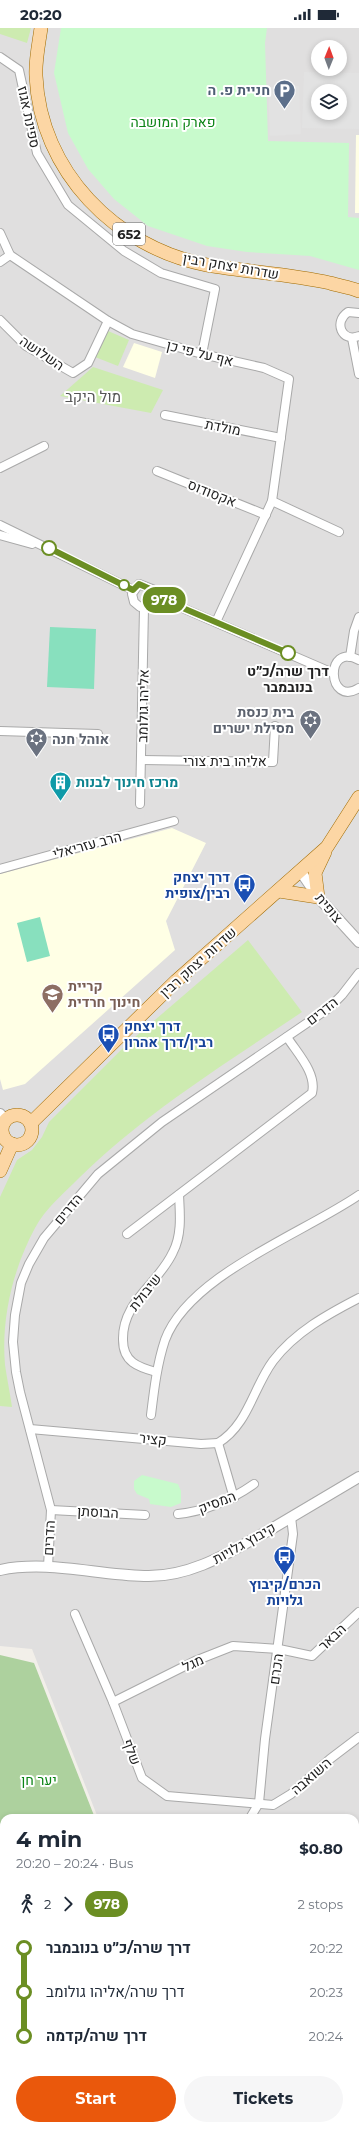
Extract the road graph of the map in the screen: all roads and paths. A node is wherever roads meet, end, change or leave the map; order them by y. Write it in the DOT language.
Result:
graph roads {
  1 [pos="41,28"];
  2 [pos="0,57"];
  3 [pos="0,233"];
  4 [pos="10,255"];
  5 [pos="0,262"];
  6 [pos="359,291"];
  7 [pos="359,312"];
  8 [pos="0,320"];
  9 [pos="108,321"];
  10 [pos="356,337"];
  11 [pos="202,354"];
  12 [pos="359,374"];
  13 [pos="165,415"];
  14 [pos="281,438"];
  15 [pos="44,446"];
  16 [pos="0,468"];
  17 [pos="157,471"];
  18 [pos="272,501"];
  19 [pos="266,515"];
  20 [pos="0,525"];
  21 [pos="339,532"];
  22 [pos="0,535"];
  23 [pos="49,548"];
  24 [pos="133,590"];
  25 [pos="157,597"];
  26 [pos="144,608"];
  27 [pos="359,617"];
  28 [pos="216,622"];
  29 [pos="350,657"];
  30 [pos="359,660"];
  31 [pos="333,673"];
  32 [pos="359,688"];
  33 [pos="274,726"];
  34 [pos="0,731"];
  35 [pos="98,734"];
  36 [pos="142,760"];
  37 [pos="359,797"];
  38 [pos="140,804"];
  39 [pos="174,821"];
  40 [pos="327,847"];
  41 [pos="0,869"];
  42 [pos="300,872"];
  43 [pos="279,891"];
  44 [pos="318,897"];
  45 [pos="359,942"];
  46 [pos="359,973"];
  47 [pos="287,1037"];
  48 [pos="3,1117"];
  49 [pos="31,1123"];
  50 [pos="12,1144"];
  51 [pos="0,1171"];
  52 [pos="359,1194"];
  53 [pos="179,1195"];
  54 [pos="127,1234"];
  55 [pos="359,1298"];
  56 [pos="156,1372"];
  57 [pos="151,1415"];
  58 [pos="30,1429"];
  59 [pos="218,1443"];
  60 [pos="359,1477"];
  61 [pos="254,1484"];
  62 [pos="234,1498"];
  63 [pos="51,1510"];
  64 [pos="178,1514"];
  65 [pos="145,1515"];
  66 [pos="291,1517"];
  67 [pos="48,1567"];
  68 [pos="0,1570"];
  69 [pos="359,1612"];
  70 [pos="75,1614"];
  71 [pos="279,1649"];
  72 [pos="113,1702"];
  73 [pos="359,1737"];
  74 [pos="259,1804"];
  75 [pos="253,1814"];
  1 -- 6 [label="main road, שדרות יצחק רבין / 652"];
  2 -- 11 [label="street, ספינת אגוז"];
  3 -- 4 [label="street"];
  4 -- 5 [label="street"];
  4 -- 9 [label="street, אף על פי כן"];
  7 -- 10 [label="street"];
  8 -- 9 [label="street, השלושה"];
  9 -- 11 [label="street, אף על פי כן"];
  10 -- 12 [label="street"];
  11 -- 14 [label="street, אף על פי כן"];
  13 -- 14 [label="street, מולדת"];
  14 -- 18 [label="street, אף על פי כן"];
  15 -- 16 [label="street"];
  17 -- 19 [label="street, אקסודוס"];
  18 -- 19 [label="street, אף על פי כן"];
  18 -- 21 [label="street"];
  19 -- 28 [label="street, אף על פי כן"];
  20 -- 23 [label="street"];
  22 -- 23 [label="street"];
  23 -- 24 [label="street"];
  24 -- 25 [label="street"];
  24 -- 26 [label="street"];
  25 -- 26 [label="street"];
  25 -- 28 [label="street"];
  26 -- 36 [label="street, אליהו גולומב"];
  27 -- 29 [label="street"];
  28 -- 31 [label="street"];
  29 -- 30 [label="street"];
  29 -- 31 [label="street"];
  31 -- 32 [label="street"];
  33 -- 36 [label="street, אליהו בית צורי"];
  34 -- 35 [label="street"];
  36 -- 38 [label="street, אליהו גולומב"];
  37 -- 40 [label="main road, שדרות יצחק רבין"];
  39 -- 41 [label="street, הרב עזריאלי"];
  40 -- 42 [label="main road, שדרות יצחק רבין"];
  40 -- 44 [label="main road"];
  42 -- 43 [label="main road, שדרות יצחק רבין"];
  42 -- 44 [label="street, צופית"];
  43 -- 44 [label="main road"];
  43 -- 49 [label="main road, שדרות יצחק רבין"];
  44 -- 45 [label="street, צופית"];
  46 -- 47 [label="street, הדרים"];
  47 -- 53 [label="street"];
  47 -- 58 [label="street, הדרים"];
  48 -- 49 [label="main road"];
  48 -- 50 [label="main road"];
  49 -- 50 [label="main road"];
  50 -- 51 [label="main road"];
  52 -- 56 [label="street"];
  53 -- 54 [label="street"];
  53 -- 56 [label="street, שיבולת"];
  55 -- 59 [label="street"];
  56 -- 57 [label="street"];
  58 -- 59 [label="street, קציר"];
  58 -- 63 [label="street, הדרים"];
  59 -- 62 [label="street"];
  60 -- 66 [label="street, קיבוץ גלויות"];
  61 -- 62 [label="street, המסיק"];
  62 -- 64 [label="street, המסיק"];
  63 -- 65 [label="street, הבוסתן"];
  63 -- 67 [label="street, הדרים"];
  66 -- 67 [label="street, קיבוץ גלויות"];
  66 -- 71 [label="street, הכרם"];
  67 -- 68 [label="street, קיבוץ גלויות"];
  69 -- 71 [label="street, הבאר"];
  70 -- 72 [label="street, שלף"];
  71 -- 72 [label="street, מגל"];
  71 -- 74 [label="street, הכרם"];
  72 -- 74 [label="street, שלף"];
  73 -- 74 [label="street, השואבה"];
  74 -- 75 [label="street, הכרם"];
}
